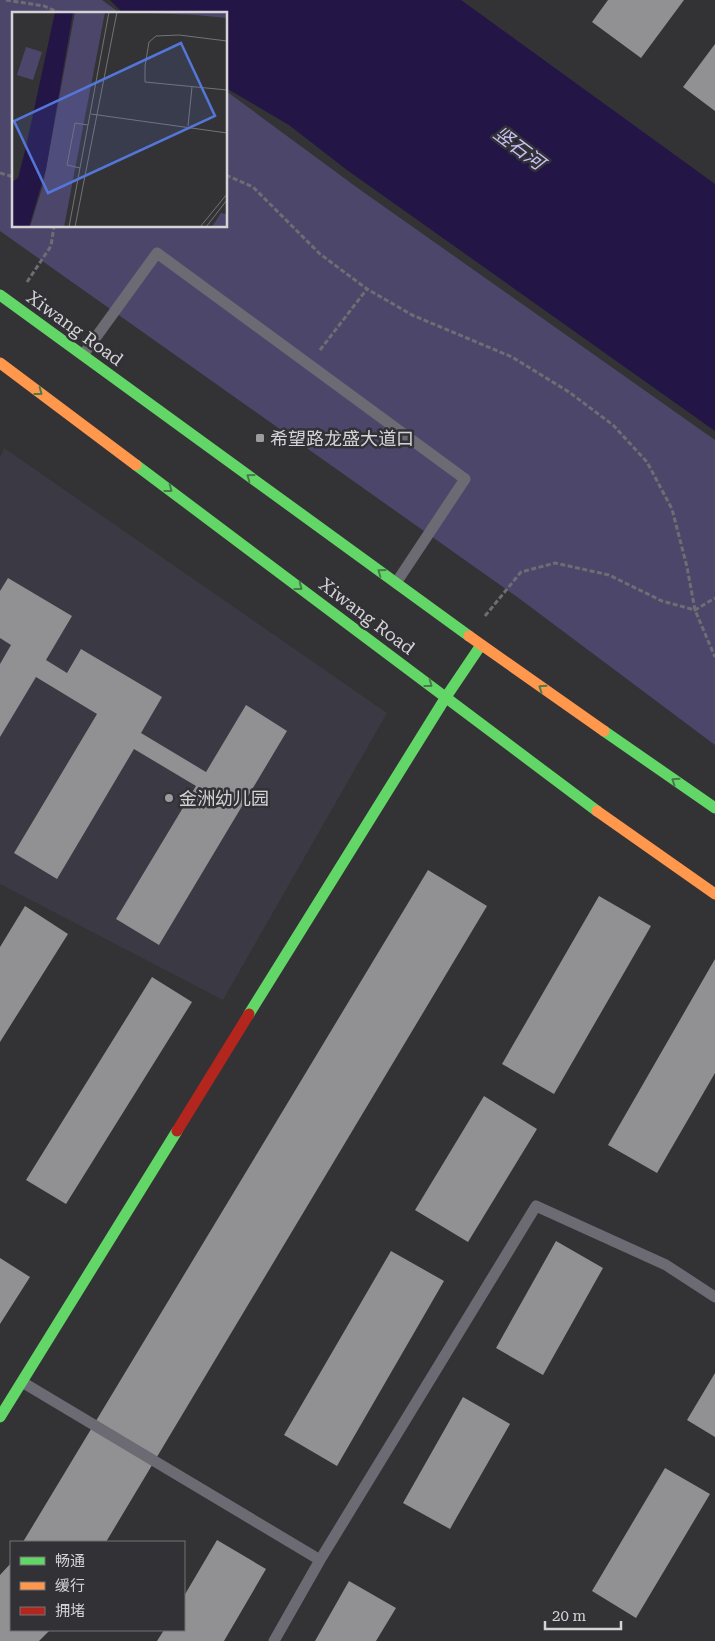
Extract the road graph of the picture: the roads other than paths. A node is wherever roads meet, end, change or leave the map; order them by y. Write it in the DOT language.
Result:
graph roads {
  1 [pos="0,295"];
  2 [pos="83,355"];
  3 [pos="0,362"];
  4 [pos="396,583"];
  5 [pos="481,645"];
  6 [pos="446,697"];
  7 [pos="715,808"];
  8 [pos="715,894"];
  9 [pos="715,1297"];
  10 [pos="22,1382"];
  11 [pos="0,1417"];
  12 [pos="320,1560"];
  13 [pos="274,1641"];
  1 -- 2 [label="main road, Xiwang Road"];
  4 -- 2 [label="main road, Xiwang Road, one-way"];
  2 -- 4 [label="lane"];
  3 -- 6 [label="main road, Xiwang Road, one-way"];
  4 -- 5 [label="main road, Xiwang Road"];
  5 -- 6 [label="main road"];
  7 -- 5 [label="main road, Xiwang Road, one-way"];
  6 -- 8 [label="main road, Xiwang Road"];
  6 -- 10 [label="main road"];
  9 -- 12 [label="lane"];
  10 -- 11 [label="main road"];
  10 -- 12 [label="lane"];
  12 -- 13 [label="lane"];
}
